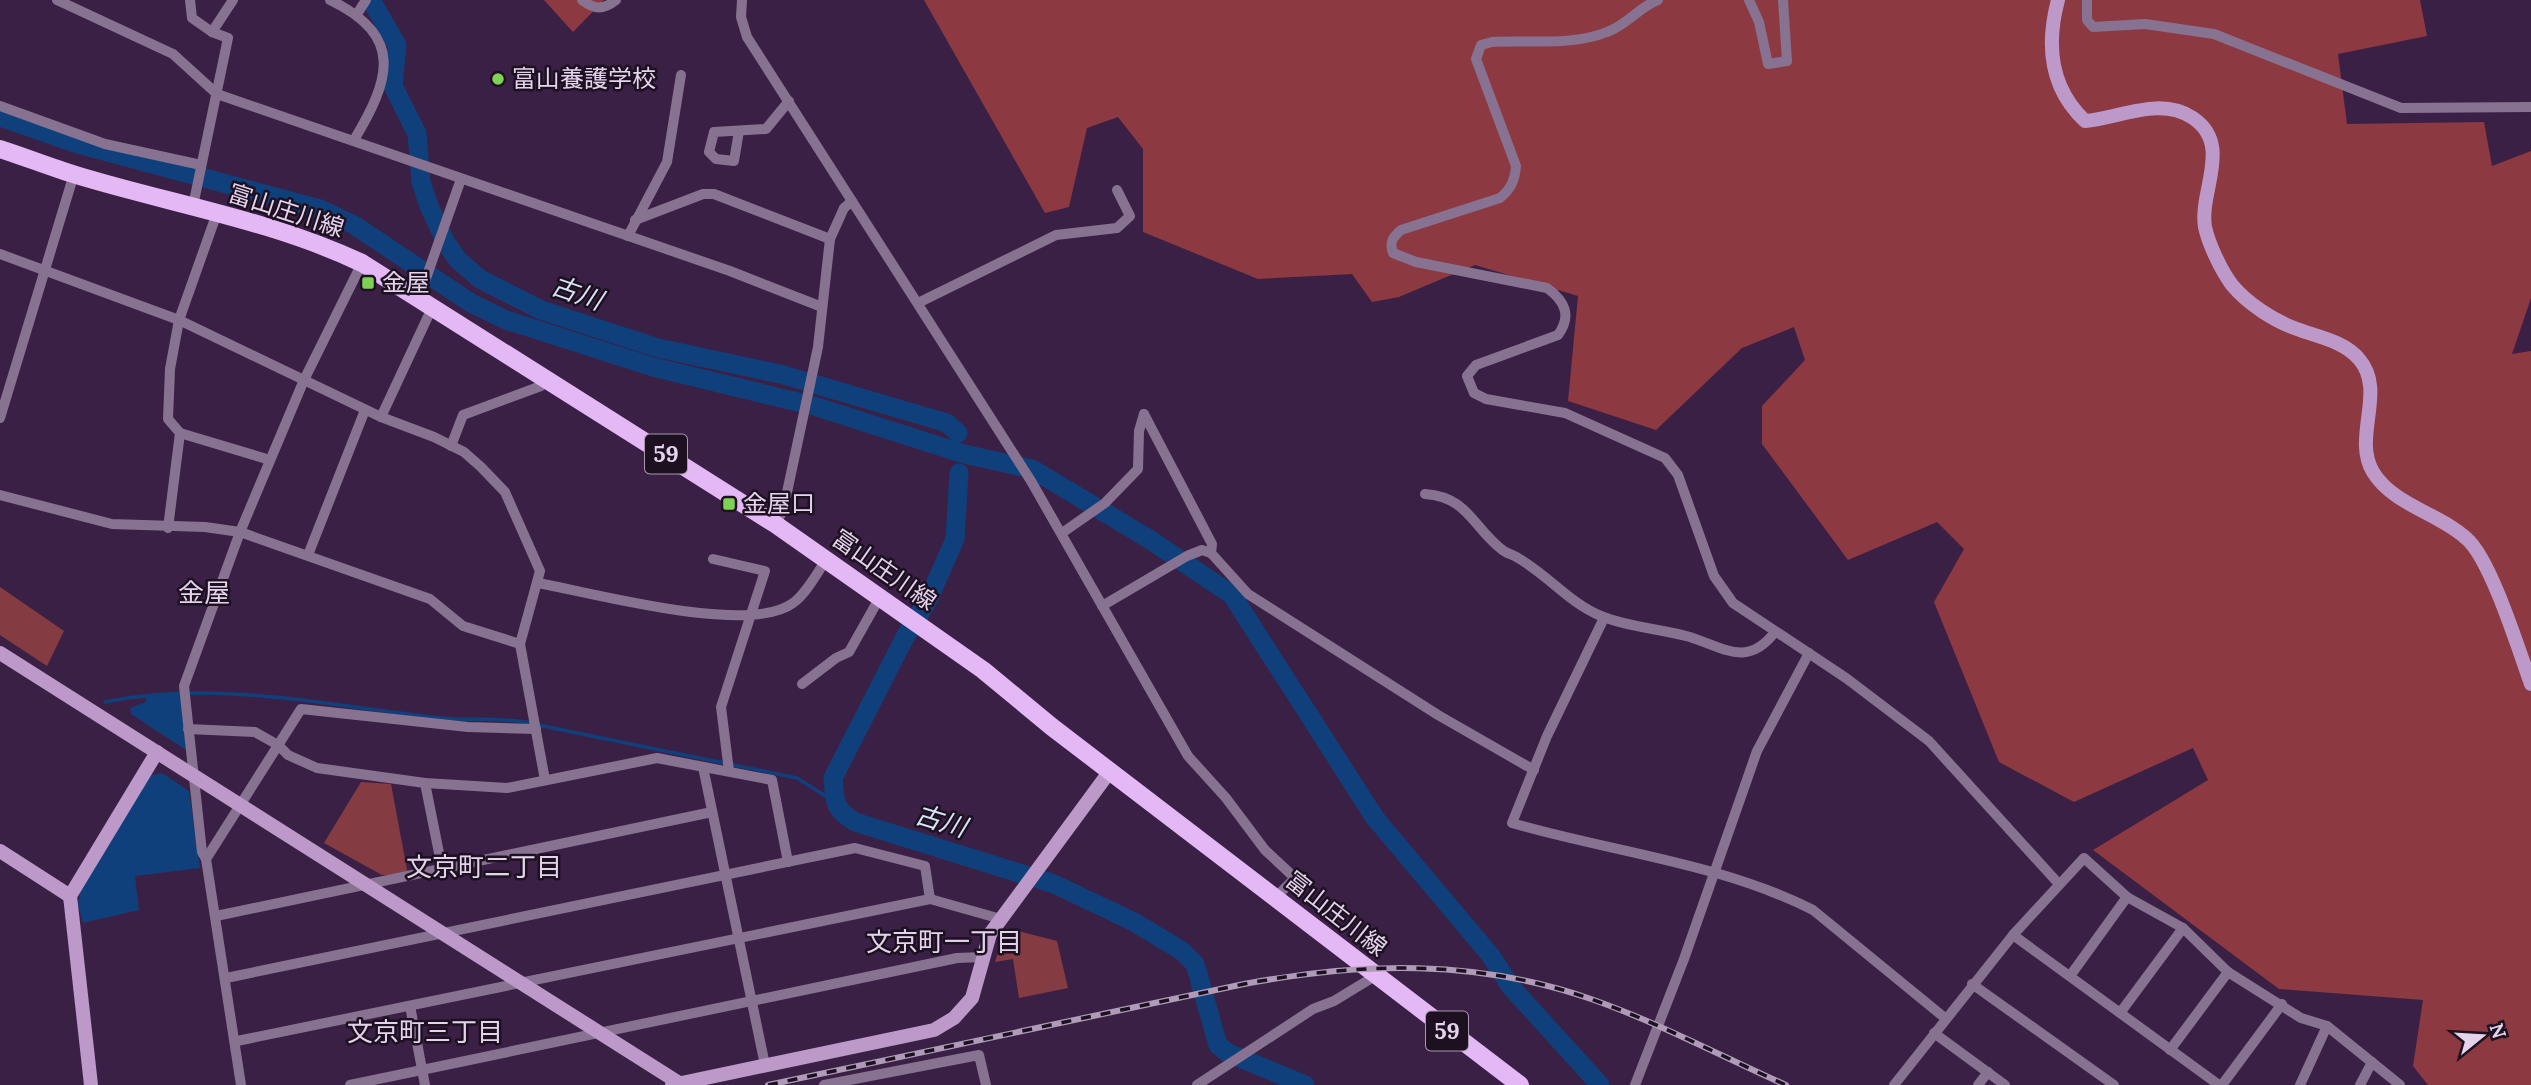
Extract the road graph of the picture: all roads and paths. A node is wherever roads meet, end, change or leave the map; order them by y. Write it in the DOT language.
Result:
graph roads {
  1 [pos="57,0"];
  2 [pos="190,0"];
  3 [pos="233,0"];
  4 [pos="330,0"];
  5 [pos="582,0"];
  6 [pos="616,0"];
  7 [pos="742,0"];
  8 [pos="1658,0"];
  9 [pos="1749,0"];
  10 [pos="1783,0"];
  11 [pos="2058,0"];
  12 [pos="2087,0"];
  13 [pos="362,7"];
  14 [pos="212,32"];
  15 [pos="681,75"];
  16 [pos="217,94"];
  17 [pos="789,101"];
  18 [pos="0,106"];
  19 [pos="2531,107"];
  20 [pos="739,131"];
  21 [pos="354,140"];
  22 [pos="0,149"];
  23 [pos="201,167"];
  24 [pos="74,174"];
  25 [pos="461,179"];
  26 [pos="1117,190"];
  27 [pos="194,198"];
  28 [pos="852,201"];
  29 [pos="217,214"];
  30 [pos="635,220"];
  31 [pos="628,236"];
  32 [pos="830,240"];
  33 [pos="0,254"];
  34 [pos="362,263"];
  35 [pos="44,271"];
  36 [pos="425,298"];
  37 [pos="918,303"];
  38 [pos="822,307"];
  39 [pos="179,320"];
  40 [pos="304,380"];
  41 [pos="544,381"];
  42 [pos="365,410"];
  43 [pos="381,417"];
  44 [pos="0,418"];
  45 [pos="180,433"];
  46 [pos="451,446"];
  47 [pos="270,460"];
  48 [pos="1425,494"];
  49 [pos="0,495"];
  50 [pos="775,524"];
  51 [pos="168,528"];
  52 [pos="240,532"];
  53 [pos="1062,533"];
  54 [pos="1211,553"];
  55 [pos="308,555"];
  56 [pos="713,559"];
  57 [pos="826,560"];
  58 [pos="538,583"];
  59 [pos="880,597"];
  60 [pos="1102,606"];
  61 [pos="748,617"];
  62 [pos="1604,618"];
  63 [pos="1775,632"];
  64 [pos="520,644"];
  65 [pos="0,653"];
  66 [pos="1809,653"];
  67 [pos="802,684"];
  68 [pos="2531,684"];
  69 [pos="188,729"];
  70 [pos="536,729"];
  71 [pos="278,745"];
  72 [pos="158,752"];
  73 [pos="704,766"];
  74 [pos="729,771"];
  75 [pos="1110,771"];
  76 [pos="1534,771"];
  77 [pos="193,774"];
  78 [pos="545,780"];
  79 [pos="425,783"];
  80 [pos="240,804"];
  81 [pos="712,812"];
  82 [pos="0,851"];
  83 [pos="206,859"];
  84 [pos="788,862"];
  85 [pos="442,868"];
  86 [pos="1715,874"];
  87 [pos="725,875"];
  88 [pos="2058,883"];
  89 [pos="366,884"];
  90 [pos="70,896"];
  91 [pos="2127,897"];
  92 [pos="1275,898"];
  93 [pos="930,899"];
  94 [pos="216,916"];
  95 [pos="1001,919"];
  96 [pos="2183,928"];
  97 [pos="444,933"];
  98 [pos="2013,935"];
  99 [pos="737,939"];
  100 [pos="982,957"];
  101 [pos="2228,972"];
  102 [pos="1375,976"];
  103 [pos="2070,976"];
  104 [pos="226,978"];
  105 [pos="522,983"];
  106 [pos="1972,984"];
  107 [pos="751,1001"];
  108 [pos="2282,1004"];
  109 [pos="410,1006"];
  110 [pos="2120,1013"];
  111 [pos="1945,1018"];
  112 [pos="2328,1026"];
  113 [pos="601,1032"];
  114 [pos="1934,1033"];
  115 [pos="237,1041"];
  116 [pos="2170,1050"];
  117 [pos="2372,1062"];
  118 [pos="765,1065"];
  119 [pos="422,1070"];
  120 [pos="1988,1072"];
  121 [pos="675,1084"];
  122 [pos="91,1085"];
  123 [pos="242,1085"];
  124 [pos="350,1085"];
  125 [pos="425,1085"];
  126 [pos="824,1085"];
  127 [pos="986,1085"];
  128 [pos="1197,1085"];
  129 [pos="1520,1085"];
  130 [pos="1635,1085"];
  131 [pos="1895,1085"];
  132 [pos="1978,1085"];
  133 [pos="2006,1085"];
  134 [pos="2114,1085"];
  135 [pos="2221,1085"];
  136 [pos="2300,1085"];
  137 [pos="2360,1085"];
  138 [pos="2400,1085"];
  1 -- 16 [label="street"];
  2 -- 14 [label="street"];
  3 -- 14 [label="street"];
  4 -- 13 [label="street"];
  5 -- 6 [label="street"];
  7 -- 17 [label="street"];
  8 -- 63 [label="street"];
  9 -- 10 [label="street"];
  11 -- 68 [label="street"];
  12 -- 19 [label="street"];
  13 -- 21 [label="street"];
  14 -- 16 [label="street"];
  15 -- 30 [label="street"];
  16 -- 21 [label="street"];
  16 -- 23 [label="street"];
  17 -- 20 [label="street"];
  17 -- 28 [label="street"];
  18 -- 23 [label="street"];
  21 -- 25 [label="street"];
  22 -- 24 [label="main road, 富山庄川線 / 59"];
  23 -- 27 [label="street"];
  24 -- 27 [label="main road, 富山庄川線 / 59"];
  24 -- 35 [label="street"];
  25 -- 31 [label="street"];
  25 -- 36 [label="street"];
  26 -- 37 [label="street"];
  27 -- 29 [label="main road, 富山庄川線 / 59"];
  28 -- 32 [label="street"];
  28 -- 37 [label="street"];
  29 -- 34 [label="main road, 富山庄川線 / 59"];
  29 -- 39 [label="street"];
  30 -- 31 [label="street"];
  30 -- 32 [label="street"];
  31 -- 38 [label="street"];
  32 -- 38 [label="street"];
  33 -- 35 [label="street"];
  34 -- 36 [label="main road, 富山庄川線 / 59"];
  34 -- 40 [label="street"];
  35 -- 39 [label="street"];
  35 -- 44 [label="street"];
  36 -- 41 [label="main road, 富山庄川線 / 59"];
  36 -- 43 [label="street"];
  37 -- 53 [label="street"];
  38 -- 50 [label="street"];
  39 -- 40 [label="street"];
  39 -- 45 [label="street"];
  40 -- 42 [label="street"];
  40 -- 47 [label="street"];
  41 -- 46 [label="street"];
  41 -- 50 [label="main road, 富山庄川線 / 59"];
  42 -- 43 [label="street"];
  42 -- 55 [label="street"];
  43 -- 46 [label="street"];
  45 -- 47 [label="street"];
  45 -- 51 [label="street"];
  46 -- 58 [label="street"];
  47 -- 52 [label="street"];
  48 -- 62 [label="street"];
  49 -- 51 [label="street"];
  50 -- 57 [label="main road, 富山庄川線 / 59"];
  51 -- 52 [label="street"];
  52 -- 55 [label="street"];
  52 -- 69 [label="street"];
  53 -- 54 [label="street"];
  53 -- 60 [label="street"];
  54 -- 60 [label="street"];
  54 -- 76 [label="street"];
  55 -- 64 [label="street"];
  56 -- 61 [label="street"];
  57 -- 59 [label="main road, 富山庄川線 / 59"];
  57 -- 61 [label="street"];
  58 -- 61 [label="street"];
  58 -- 64 [label="street"];
  59 -- 67 [label="street"];
  59 -- 75 [label="main road, 富山庄川線 / 59"];
  60 -- 92 [label="street"];
  61 -- 74 [label="street"];
  62 -- 63 [label="street"];
  62 -- 76 [label="street"];
  63 -- 66 [label="street"];
  64 -- 70 [label="street"];
  65 -- 72 [label="street"];
  66 -- 86 [label="street"];
  66 -- 88 [label="street"];
  69 -- 71 [label="street"];
  69 -- 77 [label="street"];
  70 -- 71 [label="street"];
  70 -- 78 [label="street"];
  71 -- 79 [label="street"];
  71 -- 80 [label="street"];
  72 -- 77 [label="street"];
  72 -- 90 [label="street"];
  73 -- 74 [label="street"];
  73 -- 78 [label="street"];
  73 -- 81 [label="street"];
  74 -- 84 [label="street"];
  75 -- 92 [label="main road, 富山庄川線 / 59"];
  75 -- 95 [label="street"];
  76 -- 86 [label="street"];
  77 -- 80 [label="street"];
  77 -- 83 [label="street"];
  78 -- 79 [label="street"];
  79 -- 85 [label="street"];
  80 -- 83 [label="street"];
  80 -- 89 [label="street"];
  81 -- 85 [label="street"];
  81 -- 87 [label="street"];
  82 -- 90 [label="street"];
  83 -- 94 [label="street"];
  84 -- 87 [label="street"];
  84 -- 93 [label="street"];
  85 -- 89 [label="street"];
  86 -- 111 [label="street"];
  86 -- 130 [label="street"];
  87 -- 97 [label="street"];
  87 -- 99 [label="street"];
  88 -- 91 [label="street"];
  88 -- 98 [label="street"];
  89 -- 94 [label="street"];
  89 -- 97 [label="street"];
  90 -- 122 [label="street"];
  91 -- 96 [label="street"];
  91 -- 103 [label="street"];
  92 -- 102 [label="main road, 富山庄川線 / 59"];
  93 -- 95 [label="street"];
  93 -- 99 [label="street"];
  94 -- 104 [label="street"];
  95 -- 100 [label="street"];
  96 -- 101 [label="street"];
  96 -- 110 [label="street"];
  97 -- 104 [label="street"];
  97 -- 105 [label="street"];
  98 -- 103 [label="street"];
  98 -- 106 [label="street"];
  99 -- 105 [label="street"];
  99 -- 107 [label="street"];
  100 -- 107 [label="street"];
  100 -- 118 [label="street"];
  101 -- 108 [label="street"];
  101 -- 116 [label="street"];
  102 -- 128 [label="street"];
  102 -- 129 [label="main road, 富山庄川線 / 59"];
  103 -- 110 [label="street"];
  104 -- 115 [label="street"];
  105 -- 109 [label="street"];
  105 -- 113 [label="street"];
  106 -- 111 [label="street"];
  106 -- 134 [label="street"];
  107 -- 113 [label="street"];
  107 -- 118 [label="street"];
  108 -- 112 [label="street"];
  108 -- 135 [label="street"];
  109 -- 115 [label="street"];
  109 -- 119 [label="street"];
  110 -- 116 [label="street"];
  111 -- 114 [label="street"];
  112 -- 117 [label="street"];
  112 -- 136 [label="street"];
  113 -- 119 [label="street"];
  113 -- 121 [label="street"];
  114 -- 120 [label="street"];
  114 -- 131 [label="street"];
  115 -- 123 [label="street"];
  116 -- 135 [label="street"];
  117 -- 137 [label="street"];
  117 -- 138 [label="street"];
  118 -- 121 [label="street"];
  119 -- 124 [label="street"];
  119 -- 125 [label="street"];
  120 -- 132 [label="street"];
  120 -- 133 [label="street"];
  126 -- 127 [label="street"];
}
